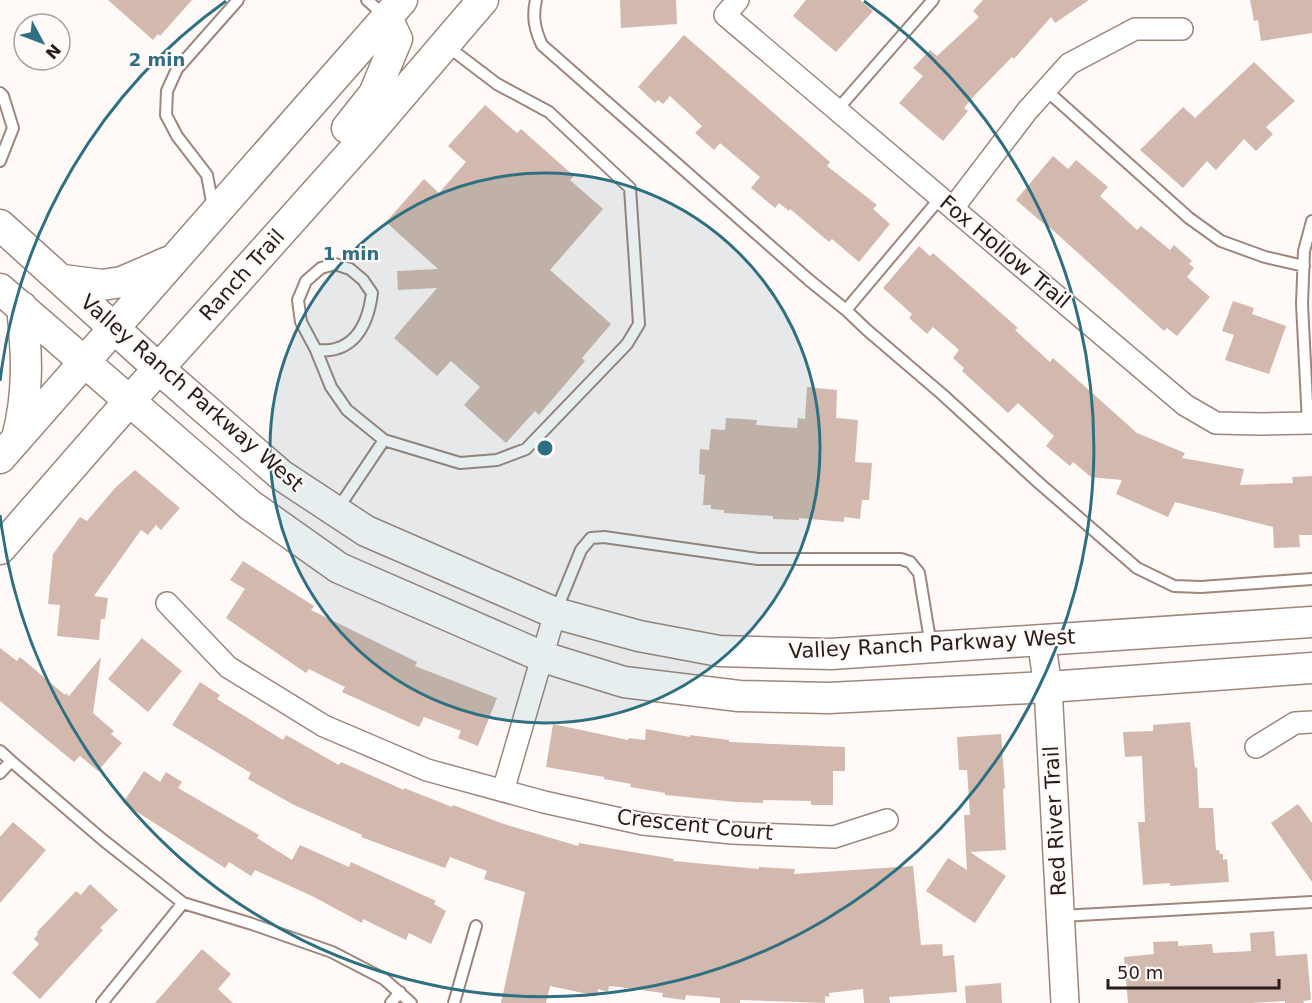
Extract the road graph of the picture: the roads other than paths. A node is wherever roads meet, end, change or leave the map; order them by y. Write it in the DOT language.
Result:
graph roads {
  1 [pos="238,0"];
  2 [pos="483,0"];
  3 [pos="537,0"];
  4 [pos="933,0"];
  5 [pos="385,6"];
  6 [pos="732,7"];
  7 [pos="1182,29"];
  8 [pos="445,45"];
  9 [pos="1046,90"];
  10 [pos="0,93"];
  11 [pos="837,110"];
  12 [pos="0,161"];
  13 [pos="947,203"];
  14 [pos="304,206"];
  15 [pos="214,213"];
  16 [pos="1312,221"];
  17 [pos="0,225"];
  18 [pos="176,257"];
  19 [pos="1304,266"];
  20 [pos="63,280"];
  21 [pos="11,298"];
  22 [pos="846,310"];
  23 [pos="115,328"];
  24 [pos="316,350"];
  25 [pos="85,362"];
  26 [pos="158,368"];
  27 [pos="130,400"];
  28 [pos="1310,423"];
  29 [pos="384,440"];
  30 [pos="8,448"];
  31 [pos="336,511"];
  32 [pos="0,549"];
  33 [pos="1312,579"];
  34 [pos="167,603"];
  35 [pos="555,614"];
  36 [pos="1312,622"];
  37 [pos="1041,639"];
  38 [pos="932,646"];
  39 [pos="543,657"];
  40 [pos="1312,668"];
  41 [pos="1048,687"];
  42 [pos="1312,722"];
  43 [pos="1256,747"];
  44 [pos="0,751"];
  45 [pos="11,761"];
  46 [pos="0,773"];
  47 [pos="503,791"];
  48 [pos="887,820"];
  49 [pos="1312,902"];
  50 [pos="183,903"];
  51 [pos="1060,916"];
  52 [pos="476,926"];
  53 [pos="400,992"];
  54 [pos="102,1003"];
  55 [pos="391,1003"];
  56 [pos="411,1003"];
  57 [pos="454,1003"];
  58 [pos="1065,1003"];
  1 -- 15 [label="lane"];
  2 -- 8 [label="main road, Ranch Trail"];
  3 -- 22 [label="lane"];
  4 -- 11 [label="lane"];
  5 -- 14 [label="main road"];
  5 -- 15 [label="main road"];
  6 -- 11 [label="street, Fox Hollow Trail"];
  7 -- 9 [label="street"];
  8 -- 14 [label="main road, Ranch Trail"];
  8 -- 29 [label="lane"];
  9 -- 13 [label="street"];
  9 -- 19 [label="lane"];
  10 -- 12 [label="lane"];
  11 -- 13 [label="street, Fox Hollow Trail"];
  13 -- 22 [label="lane"];
  13 -- 28 [label="street, Fox Hollow Trail"];
  14 -- 26 [label="main road, Ranch Trail"];
  15 -- 18 [label="main road"];
  16 -- 19 [label="lane"];
  17 -- 20 [label="main road, Valley Ranch Parkway West"];
  18 -- 20 [label="main road"];
  18 -- 23 [label="main road"];
  19 -- 28 [label="lane"];
  20 -- 23 [label="main road, Valley Ranch Parkway West"];
  21 -- 25 [label="main road, Valley Ranch Parkway West"];
  21 -- 30 [label="main road"];
  22 -- 33 [label="lane"];
  23 -- 25 [label="main road"];
  23 -- 26 [label="main road, Valley Ranch Parkway West"];
  24 -- 24 [label="lane"];
  24 -- 29 [label="lane"];
  25 -- 27 [label="main road, Valley Ranch Parkway West"];
  25 -- 30 [label="main road"];
  26 -- 27 [label="main road, Ranch Trail"];
  26 -- 31 [label="main road, Valley Ranch Parkway West"];
  27 -- 32 [label="main road, Ranch Trail"];
  27 -- 39 [label="main road, Valley Ranch Parkway West"];
  29 -- 31 [label="lane"];
  31 -- 35 [label="main road, Valley Ranch Parkway West"];
  34 -- 47 [label="street, Crescent Court"];
  35 -- 38 [label="main road, Valley Ranch Parkway West"];
  35 -- 38 [label="lane"];
  35 -- 39 [label="street"];
  36 -- 37 [label="main road, Valley Ranch Parkway West"];
  37 -- 38 [label="main road, Valley Ranch Parkway West"];
  37 -- 41 [label="street, Red River Trail"];
  39 -- 41 [label="main road, Valley Ranch Parkway West"];
  39 -- 47 [label="street"];
  40 -- 41 [label="main road, Valley Ranch Parkway West"];
  41 -- 51 [label="street, Red River Trail"];
  42 -- 43 [label="street"];
  44 -- 45 [label="lane"];
  45 -- 46 [label="lane"];
  45 -- 50 [label="lane"];
  47 -- 48 [label="street, Crescent Court"];
  49 -- 51 [label="lane"];
  50 -- 53 [label="lane"];
  50 -- 54 [label="lane"];
  51 -- 58 [label="street, Red River Trail"];
  52 -- 57 [label="lane"];
  53 -- 55 [label="lane"];
  53 -- 56 [label="lane"];
}
